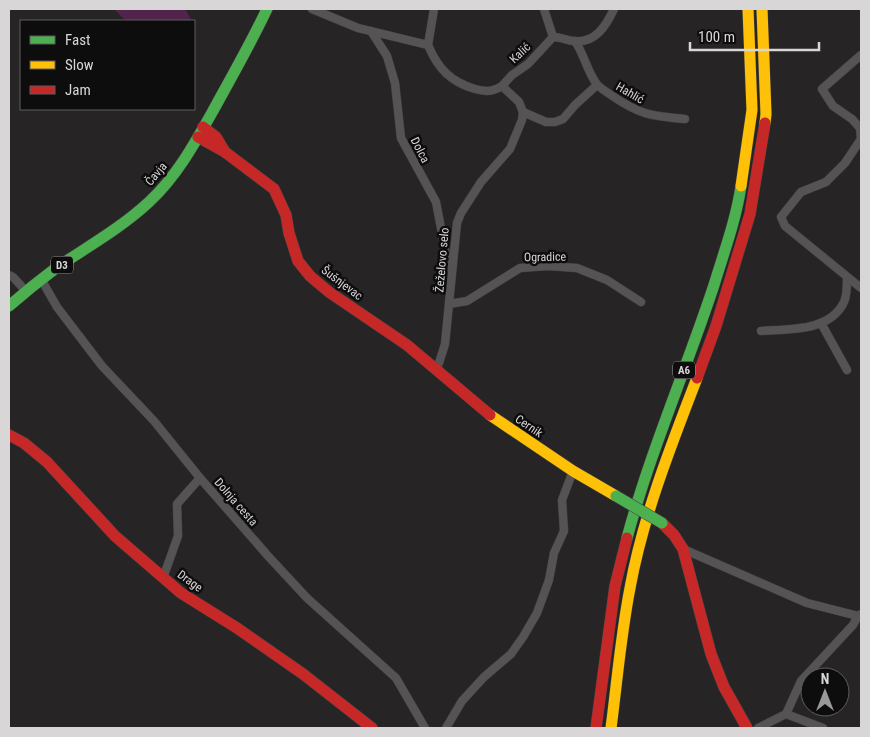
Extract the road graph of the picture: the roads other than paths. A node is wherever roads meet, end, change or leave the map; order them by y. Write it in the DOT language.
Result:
graph roads {
  1 [pos="267,9"];
  2 [pos="312,9"];
  3 [pos="434,9"];
  4 [pos="544,9"];
  5 [pos="614,9"];
  6 [pos="748,9"];
  7 [pos="762,9"];
  8 [pos="371,31"];
  9 [pos="554,37"];
  10 [pos="575,41"];
  11 [pos="428,45"];
  12 [pos="861,55"];
  13 [pos="596,85"];
  14 [pos="502,86"];
  15 [pos="524,112"];
  16 [pos="685,119"];
  17 [pos="200,132"];
  18 [pos="9,275"];
  19 [pos="848,278"];
  20 [pos="42,279"];
  21 [pos="451,279"];
  22 [pos="861,288"];
  23 [pos="25,290"];
  24 [pos="641,302"];
  25 [pos="449,304"];
  26 [pos="9,306"];
  27 [pos="821,323"];
  28 [pos="761,331"];
  29 [pos="435,369"];
  30 [pos="847,370"];
  31 [pos="9,435"];
  32 [pos="573,471"];
  33 [pos="200,478"];
  34 [pos="683,549"];
  35 [pos="164,578"];
  36 [pos="860,615"];
  37 [pos="786,714"];
  38 [pos="372,728"];
  39 [pos="425,728"];
  40 [pos="446,728"];
  41 [pos="596,728"];
  42 [pos="611,728"];
  43 [pos="747,728"];
  44 [pos="758,728"];
  45 [pos="823,728"];
  1 -- 17 [label="main road, Čavja / D3"];
  2 -- 8 [label="street"];
  3 -- 11 [label="street"];
  4 -- 9 [label="street"];
  5 -- 10 [label="street"];
  6 -- 41 [label="main road, A6"];
  7 -- 42 [label="main road, A6"];
  8 -- 11 [label="street"];
  8 -- 21 [label="street, Dolca"];
  9 -- 10 [label="street"];
  9 -- 14 [label="street, Kalić"];
  10 -- 13 [label="street"];
  11 -- 14 [label="street"];
  12 -- 19 [label="street"];
  13 -- 15 [label="street"];
  13 -- 16 [label="street, Hahlić"];
  14 -- 15 [label="street"];
  15 -- 21 [label="street, Žeželovo selo"];
  17 -- 20 [label="main road, Čavja / D3"];
  17 -- 29 [label="main road, Šušnjevac"];
  18 -- 23 [label="street"];
  19 -- 22 [label="street"];
  19 -- 27 [label="street"];
  20 -- 23 [label="main road, Čavja / D3"];
  20 -- 33 [label="street, Dolnja cesta"];
  21 -- 25 [label="street, Žeželovo selo"];
  23 -- 26 [label="main road, Čavja / D3"];
  24 -- 25 [label="street, Ogradice"];
  25 -- 29 [label="street, Žeželovo selo"];
  27 -- 28 [label="street"];
  27 -- 30 [label="street"];
  29 -- 32 [label="main road, Cernik"];
  31 -- 35 [label="main road, Drage"];
  32 -- 34 [label="main road, Cernik, bridge"];
  32 -- 40 [label="street"];
  33 -- 35 [label="street"];
  33 -- 39 [label="street, Dolnja cesta"];
  34 -- 36 [label="street"];
  34 -- 43 [label="main road"];
  35 -- 38 [label="main road, Drage"];
  36 -- 37 [label="street"];
  37 -- 44 [label="street"];
  37 -- 45 [label="street"];
}
